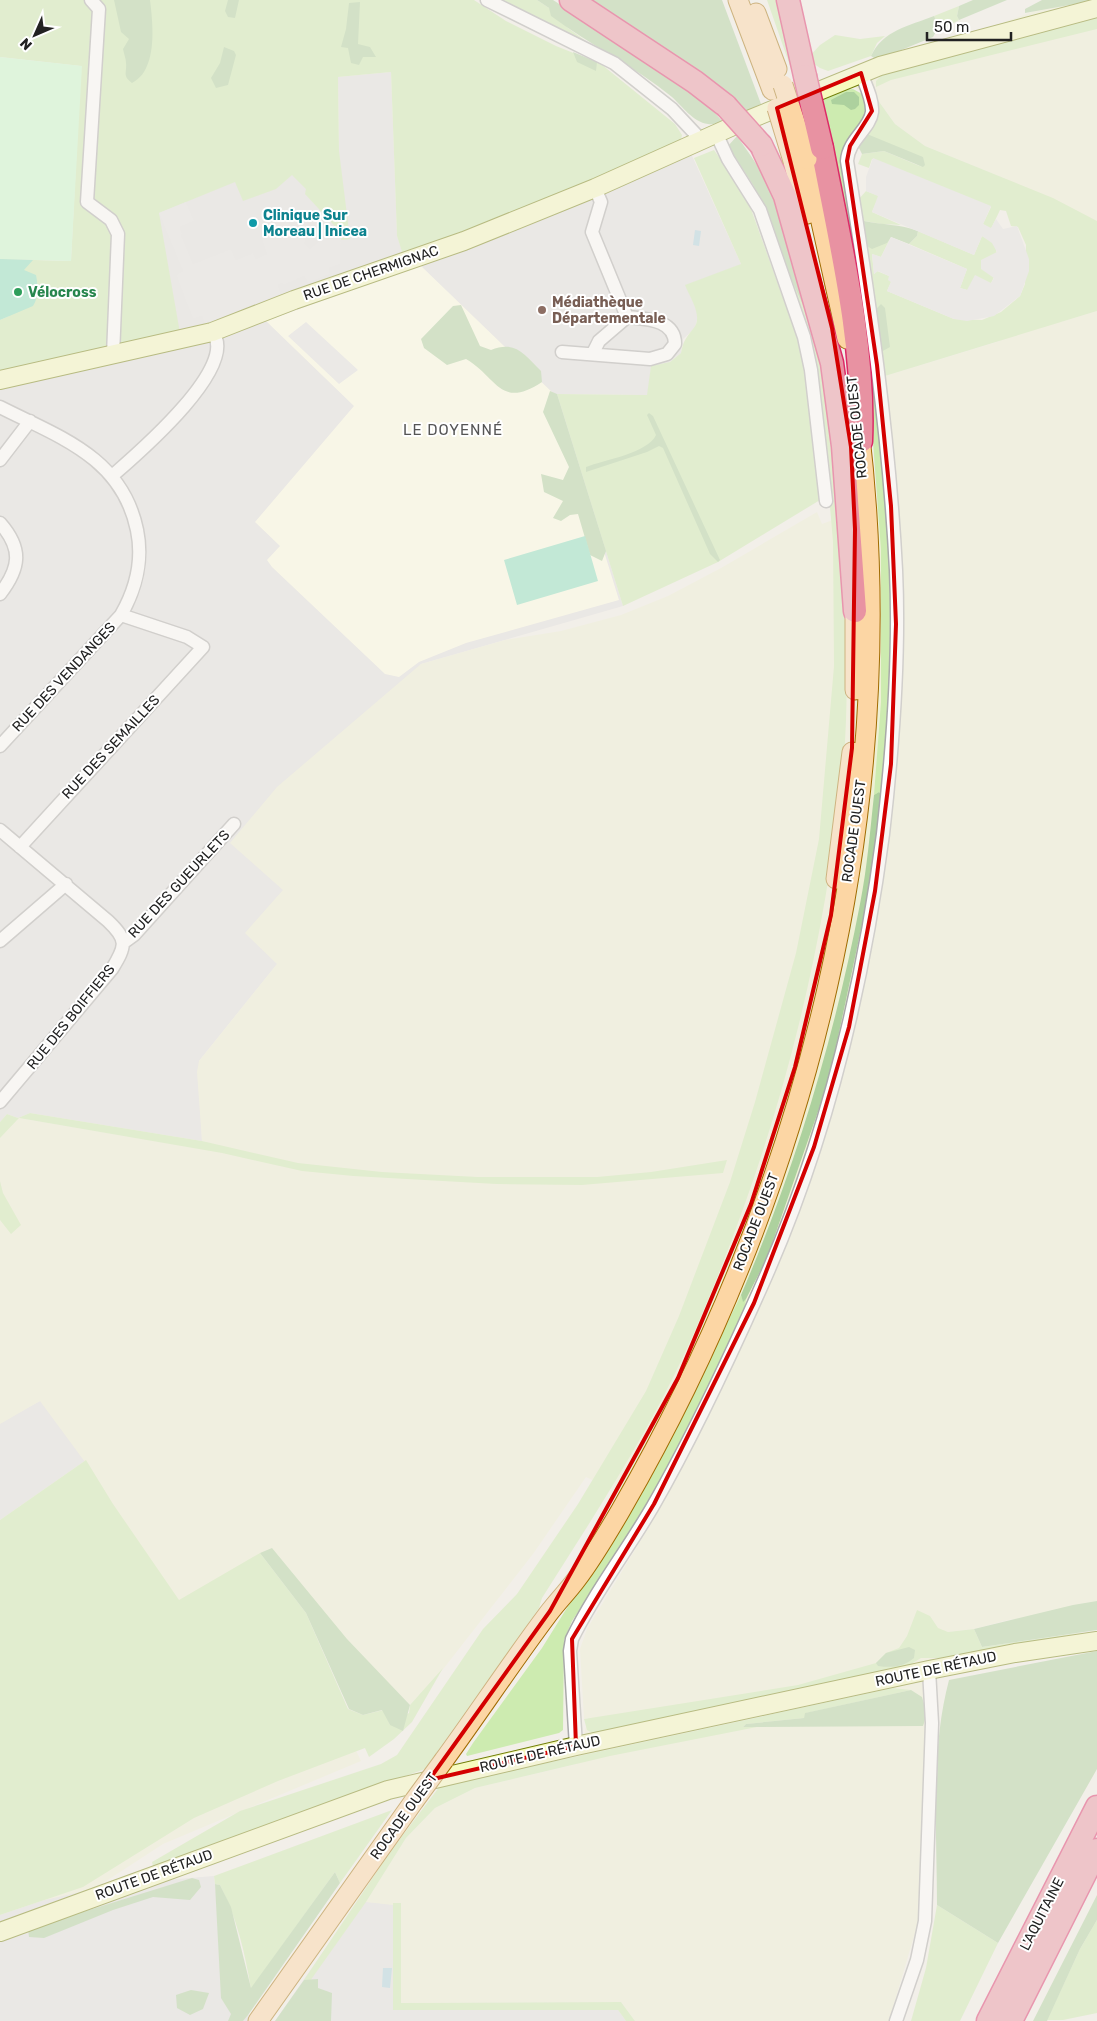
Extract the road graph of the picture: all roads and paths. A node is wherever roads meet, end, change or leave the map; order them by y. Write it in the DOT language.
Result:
graph roads {
  1 [pos="91,0"];
  2 [pos="487,0"];
  3 [pos="571,0"];
  4 [pos="738,0"];
  5 [pos="750,0"];
  6 [pos="788,0"];
  7 [pos="1097,8"];
  8 [pos="861,73"];
  9 [pos="810,85"];
  10 [pos="777,88"];
  11 [pos="748,120"];
  12 [pos="719,127"];
  13 [pos="807,156"];
  14 [pos="596,188"];
  15 [pos="627,317"];
  16 [pos="212,332"];
  17 [pos="562,352"];
  18 [pos="593,353"];
  19 [pos="113,355"];
  20 [pos="0,380"];
  21 [pos="0,407"];
  22 [pos="30,421"];
  23 [pos="861,441"];
  24 [pos="0,460"];
  25 [pos="112,476"];
  26 [pos="826,501"];
  27 [pos="0,523"];
  28 [pos="0,594"];
  29 [pos="855,611"];
  30 [pos="121,615"];
  31 [pos="0,746"];
  32 [pos="234,824"];
  33 [pos="0,830"];
  34 [pos="20,847"];
  35 [pos="66,884"];
  36 [pos="0,941"];
  37 [pos="123,943"];
  38 [pos="0,1102"];
  39 [pos="550,1611"];
  40 [pos="1097,1641"];
  41 [pos="929,1670"];
  42 [pos="576,1746"];
  43 [pos="1097,1807"];
  44 [pos="1097,1850"];
  45 [pos="0,1932"];
  46 [pos="258,2021"];
  47 [pos="896,2021"];
  48 [pos="988,2021"];
  49 [pos="1011,2021"];
  1 -- 19 [label="street"];
  2 -- 12 [label="street"];
  3 -- 12 [label="highway"];
  4 -- 10 [label="main road, ROCADE OUEST"];
  5 -- 10 [label="main road, ROCADE OUEST"];
  6 -- 9 [label="highway"];
  7 -- 8 [label="main road"];
  8 -- 9 [label="main road"];
  8 -- 42 [label="street"];
  9 -- 11 [label="main road"];
  9 -- 13 [label="highway, bridge"];
  10 -- 13 [label="main road, ROCADE OUEST, bridge"];
  12 -- 14 [label="main road, RUE DE CHERMIGNAC"];
  12 -- 26 [label="street"];
  12 -- 29 [label="highway, bridge"];
  13 -- 23 [label="highway"];
  13 -- 29 [label="main road, ROCADE OUEST"];
  14 -- 15 [label="street"];
  14 -- 16 [label="main road, RUE DE CHERMIGNAC"];
  15 -- 18 [label="street"];
  15 -- 18 [label="street"];
  16 -- 19 [label="main road, RUE DE CHERMIGNAC"];
  16 -- 25 [label="street"];
  17 -- 18 [label="street"];
  19 -- 20 [label="main road, RUE DE CHERMIGNAC"];
  21 -- 22 [label="street, RUE DES VENDANGES"];
  22 -- 24 [label="street"];
  22 -- 25 [label="street, RUE DES VENDANGES"];
  23 -- 39 [label="main road, ROCADE OUEST"];
  25 -- 30 [label="street, RUE DES VENDANGES"];
  27 -- 28 [label="street"];
  29 -- 39 [label="main road, ROCADE OUEST"];
  30 -- 31 [label="street, RUE DES VENDANGES"];
  30 -- 34 [label="street, RUE DES SEMAILLES"];
  32 -- 37 [label="street, RUE DES GUEURLETS"];
  33 -- 34 [label="street"];
  34 -- 35 [label="street"];
  35 -- 36 [label="street"];
  35 -- 37 [label="street"];
  37 -- 38 [label="street, RUE DES BOIFFIERS"];
  39 -- 46 [label="main road, ROCADE OUEST, bridge"];
  40 -- 41 [label="main road, ROUTE DE RÉTAUD"];
  41 -- 42 [label="main road, ROUTE DE RÉTAUD"];
  41 -- 47 [label="street"];
  42 -- 45 [label="main road, ROUTE DE RÉTAUD"];
  43 -- 48 [label="highway, L'AQUITAINE"];
  44 -- 49 [label="highway, L'AQUITAINE"];
}
